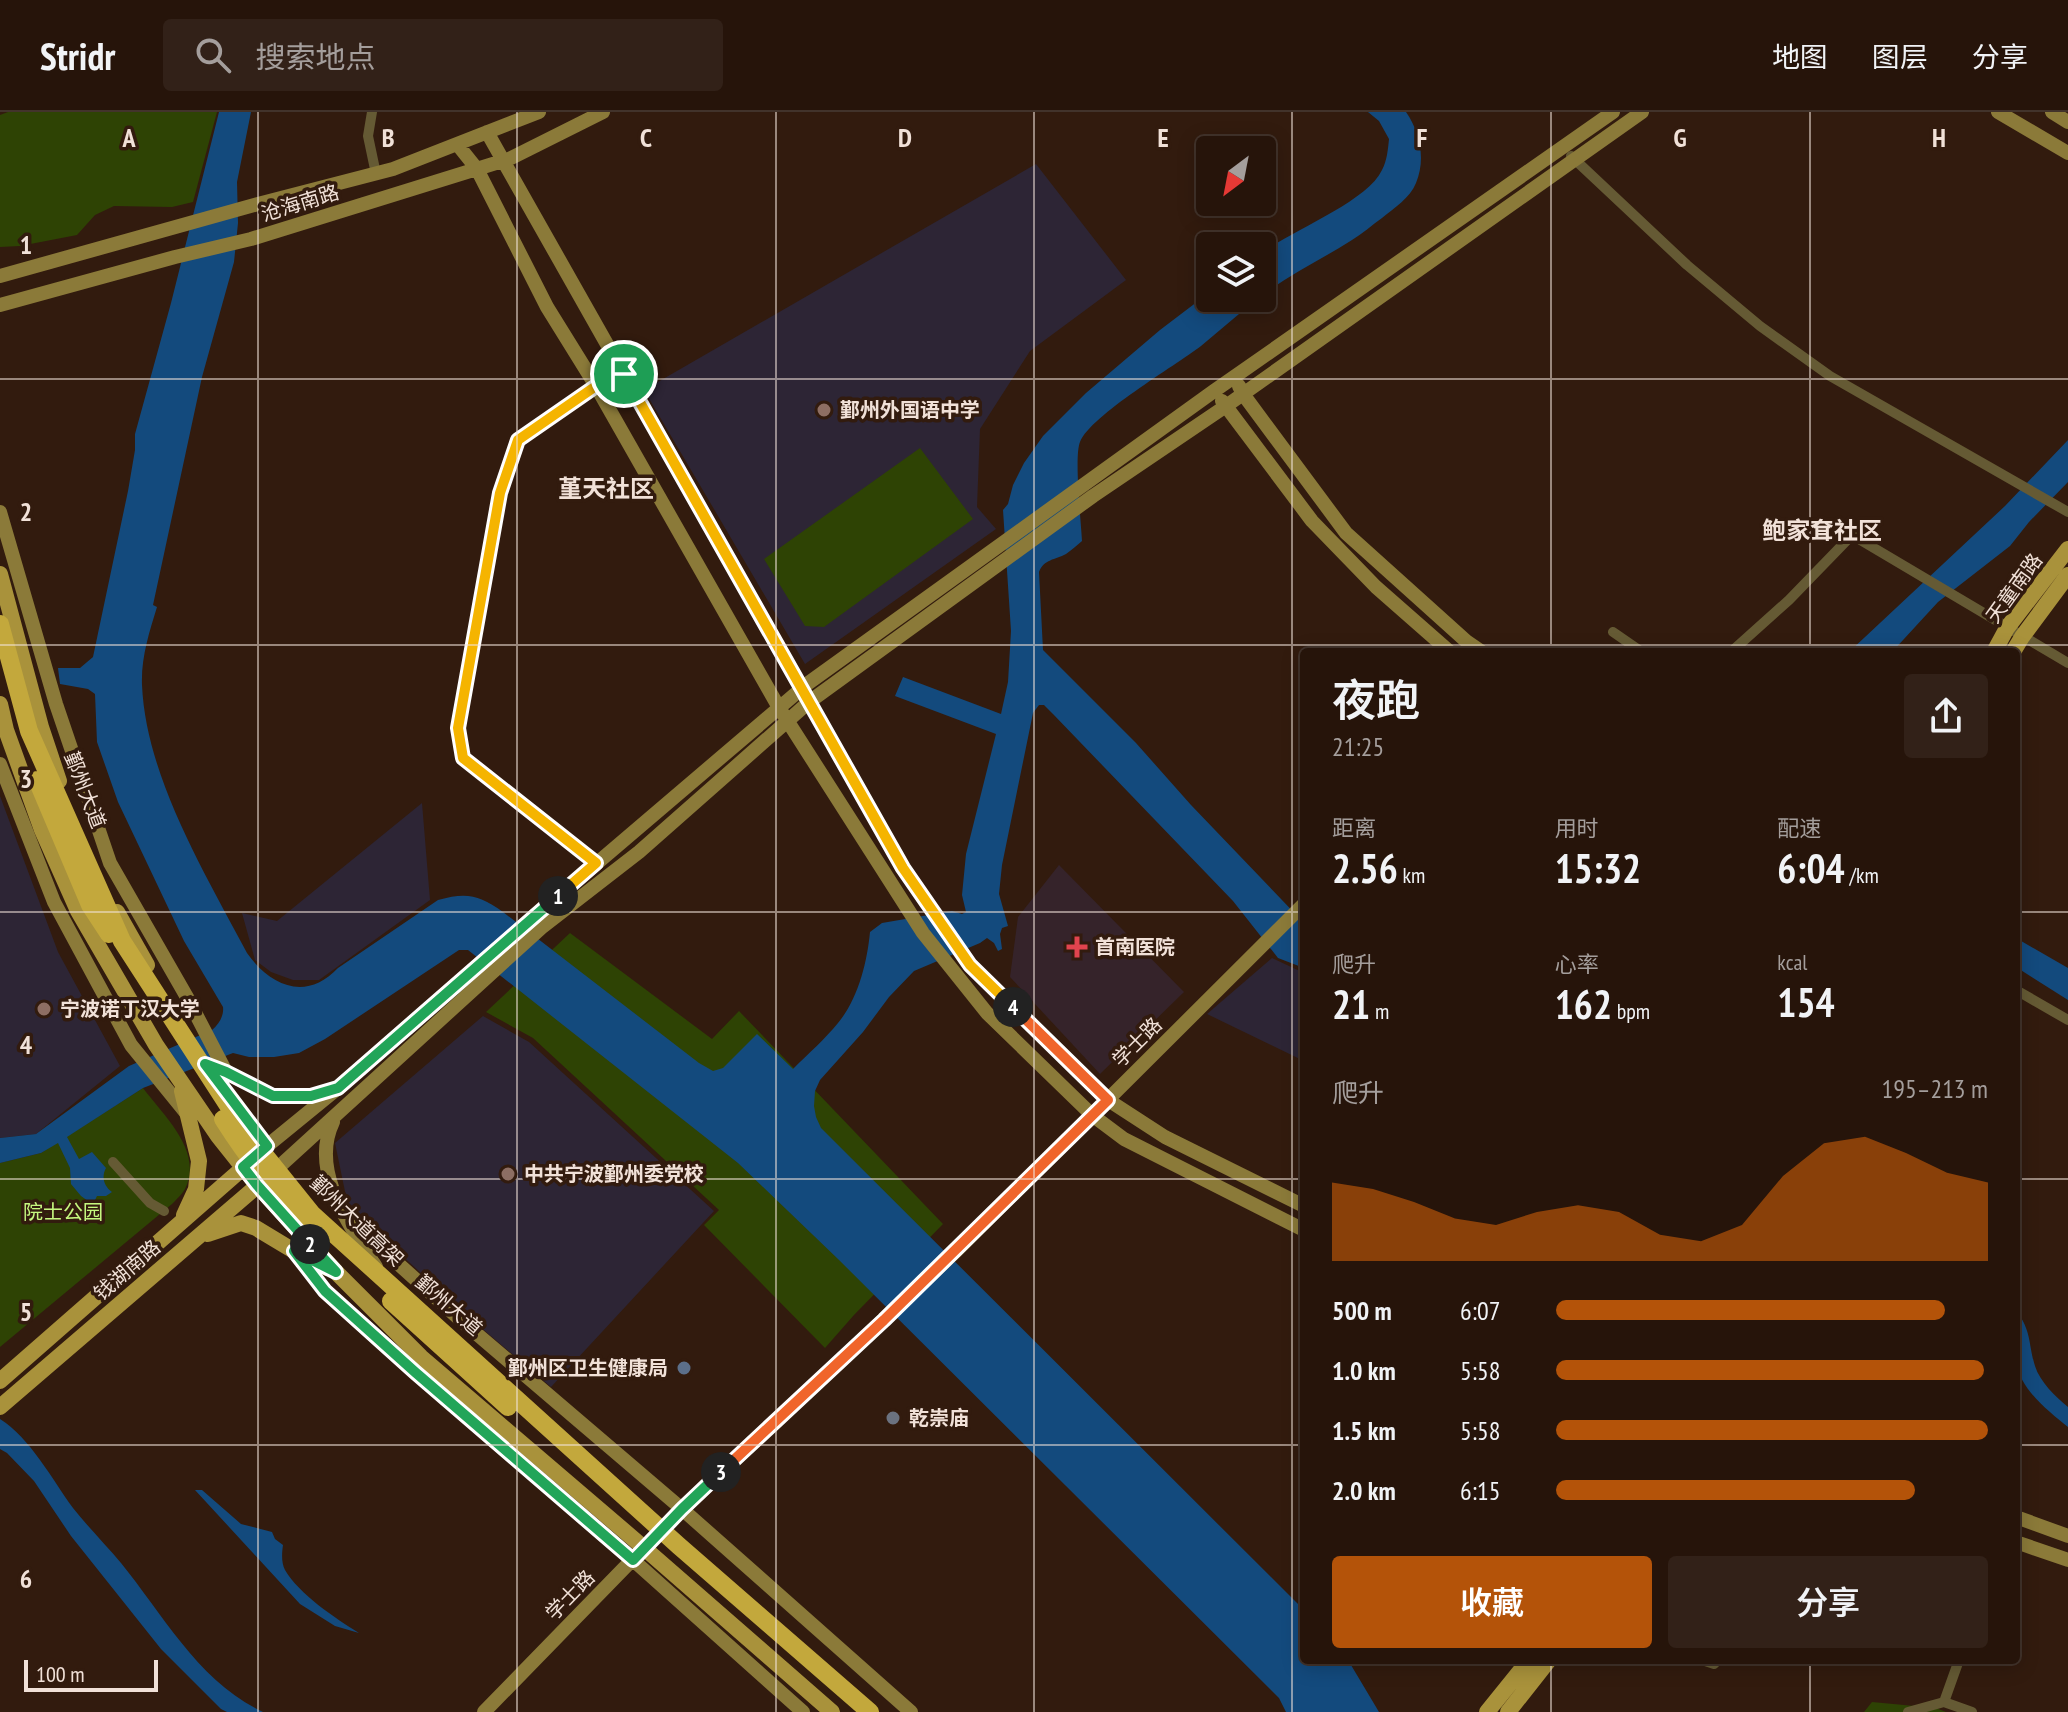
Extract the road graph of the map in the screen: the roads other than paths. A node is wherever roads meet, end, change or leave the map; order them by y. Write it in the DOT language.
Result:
graph roads {
  1 [pos="372,112"];
  2 [pos="539,112"];
  3 [pos="603,112"];
  4 [pos="1613,112"];
  5 [pos="1642,112"];
  6 [pos="1998,112"];
  7 [pos="2052,112"];
  8 [pos="2068,122"];
  9 [pos="487,132"];
  10 [pos="457,144"];
  11 [pos="1563,147"];
  12 [pos="2068,153"];
  13 [pos="1575,160"];
  14 [pos="503,161"];
  15 [pos="477,169"];
  16 [pos="376,174"];
  17 [pos="0,276"];
  18 [pos="0,305"];
  19 [pos="624,374"];
  20 [pos="1234,377"];
  21 [pos="596,386"];
  22 [pos="1214,391"];
  23 [pos="1243,394"];
  24 [pos="1226,406"];
  25 [pos="1091,490"];
  26 [pos="0,512"];
  27 [pos="2068,512"];
  28 [pos="2068,549"];
  29 [pos="0,574"];
  30 [pos="2068,575"];
  31 [pos="0,624"];
  32 [pos="1613,632"];
  33 [pos="2014,632"];
  34 [pos="1445,648"];
  35 [pos="1476,648"];
  36 [pos="1636,648"];
  37 [pos="1735,648"];
  38 [pos="1998,648"];
  39 [pos="2013,648"];
  40 [pos="0,659"];
  41 [pos="2068,663"];
  42 [pos="805,695"];
  43 [pos="0,704"];
  44 [pos="778,706"];
  45 [pos="787,720"];
  46 [pos="0,764"];
  47 [pos="596,863"];
  48 [pos="1300,908"];
  49 [pos="534,925"];
  50 [pos="477,976"];
  51 [pos="2020,992"];
  52 [pos="2068,1020"];
  53 [pos="205,1064"];
  54 [pos="226,1072"];
  55 [pos="179,1078"];
  56 [pos="338,1088"];
  57 [pos="1108,1100"];
  58 [pos="1092,1115"];
  59 [pos="189,1117"];
  60 [pos="335,1118"];
  61 [pos="267,1146"];
  62 [pos="113,1162"];
  63 [pos="281,1165"];
  64 [pos="243,1167"];
  65 [pos="257,1185"];
  66 [pos="1300,1204"];
  67 [pos="164,1211"];
  68 [pos="344,1215"];
  69 [pos="182,1220"];
  70 [pos="1300,1228"];
  71 [pos="195,1238"];
  72 [pos="294,1251"];
  73 [pos="376,1268"];
  74 [pos="336,1272"];
  75 [pos="0,1381"];
  76 [pos="0,1407"];
  77 [pos="682,1509"];
  78 [pos="2020,1518"];
  79 [pos="667,1524"];
  80 [pos="2068,1536"];
  81 [pos="2020,1543"];
  82 [pos="638,1554"];
  83 [pos="2068,1560"];
  84 [pos="1526,1664"];
  85 [pos="1546,1664"];
  86 [pos="1958,1664"];
  87 [pos="1944,1702"];
  88 [pos="484,1712"];
  89 [pos="803,1712"];
  90 [pos="832,1712"];
  91 [pos="856,1712"];
  92 [pos="870,1712"];
  93 [pos="880,1712"];
  94 [pos="911,1712"];
  95 [pos="1487,1712"];
  96 [pos="1508,1712"];
  97 [pos="1908,1712"];
  98 [pos="1972,1712"];
  1 -- 16 [label="street"];
  2 -- 9 [label="street, 沧海南路"];
  3 -- 14 [label="street, 沧海南路"];
  4 -- 11 [label="street"];
  5 -- 13 [label="street"];
  6 -- 12 [label="street"];
  7 -- 8 [label="street"];
  9 -- 10 [label="street, 沧海南路"];
  9 -- 14 [label="street"];
  10 -- 15 [label="street"];
  10 -- 16 [label="street, 沧海南路"];
  11 -- 13 [label="street"];
  11 -- 20 [label="street"];
  13 -- 23 [label="street"];
  13 -- 27 [label="street"];
  14 -- 15 [label="street, 沧海南路"];
  14 -- 19 [label="street"];
  15 -- 18 [label="street, 沧海南路"];
  15 -- 21 [label="street"];
  16 -- 17 [label="street, 沧海南路"];
  19 -- 21 [label="street"];
  19 -- 42 [label="street"];
  20 -- 22 [label="street"];
  20 -- 23 [label="street"];
  21 -- 44 [label="street"];
  21 -- 47 [label="street"];
  22 -- 24 [label="street"];
  22 -- 25 [label="street"];
  23 -- 24 [label="street"];
  23 -- 35 [label="street"];
  24 -- 25 [label="street"];
  24 -- 34 [label="street"];
  25 -- 42 [label="street"];
  26 -- 54 [label="street, 鄞州大道"];
  28 -- 33 [label="main road, 天童南路"];
  29 -- 53 [label="main road, 鄞州大道"];
  30 -- 33 [label="main road"];
  31 -- 92 [label="highway, 鄞州大道高架, bridge"];
  32 -- 36 [label="street"];
  33 -- 37 [label="street"];
  33 -- 38 [label="main road, 天童南路"];
  33 -- 39 [label="main road"];
  33 -- 41 [label="street"];
  40 -- 91 [label="highway, 鄞州大道高架, bridge"];
  42 -- 44 [label="street"];
  42 -- 45 [label="street"];
  42 -- 57 [label="street"];
  43 -- 55 [label="main road"];
  44 -- 45 [label="street"];
  44 -- 47 [label="street"];
  45 -- 49 [label="street"];
  45 -- 58 [label="street"];
  46 -- 59 [label="street"];
  47 -- 49 [label="street"];
  48 -- 57 [label="street, 学士路"];
  49 -- 50 [label="street"];
  50 -- 56 [label="street"];
  50 -- 60 [label="street"];
  51 -- 52 [label="street"];
  53 -- 54 [label="street"];
  53 -- 61 [label="main road, 鄞州大道"];
  54 -- 56 [label="street"];
  55 -- 59 [label="main road"];
  55 -- 64 [label="main road"];
  56 -- 61 [label="street"];
  57 -- 58 [label="street, 学士路"];
  57 -- 66 [label="street"];
  58 -- 70 [label="street"];
  58 -- 77 [label="street, 学士路"];
  59 -- 69 [label="main road"];
  60 -- 63 [label="street"];
  60 -- 68 [label="street"];
  61 -- 63 [label="main road, 鄞州大道"];
  61 -- 64 [label="main road, 钱湖南路"];
  62 -- 67 [label="street"];
  63 -- 65 [label="main road, 钱湖南路"];
  63 -- 73 [label="main road, 鄞州大道"];
  64 -- 65 [label="main road"];
  64 -- 69 [label="main road, 钱湖南路"];
  65 -- 71 [label="main road, 钱湖南路"];
  65 -- 74 [label="main road"];
  68 -- 73 [label="street"];
  68 -- 77 [label="street, 鄞州大道"];
  69 -- 75 [label="main road, 钱湖南路"];
  71 -- 72 [label="main road"];
  71 -- 76 [label="main road, 钱湖南路"];
  72 -- 74 [label="main road"];
  72 -- 82 [label="street"];
  73 -- 79 [label="main road, 鄞州大道"];
  74 -- 82 [label="main road"];
  77 -- 79 [label="street, 学士路"];
  77 -- 94 [label="street, 鄞州大道"];
  78 -- 80 [label="street"];
  79 -- 82 [label="street, 学士路"];
  79 -- 93 [label="main road, 鄞州大道"];
  81 -- 83 [label="street"];
  82 -- 88 [label="street, 学士路"];
  82 -- 89 [label="street"];
  82 -- 90 [label="main road"];
  84 -- 95 [label="main road"];
  85 -- 96 [label="main road"];
  86 -- 87 [label="street"];
  87 -- 97 [label="street"];
  87 -- 98 [label="street"];
}
